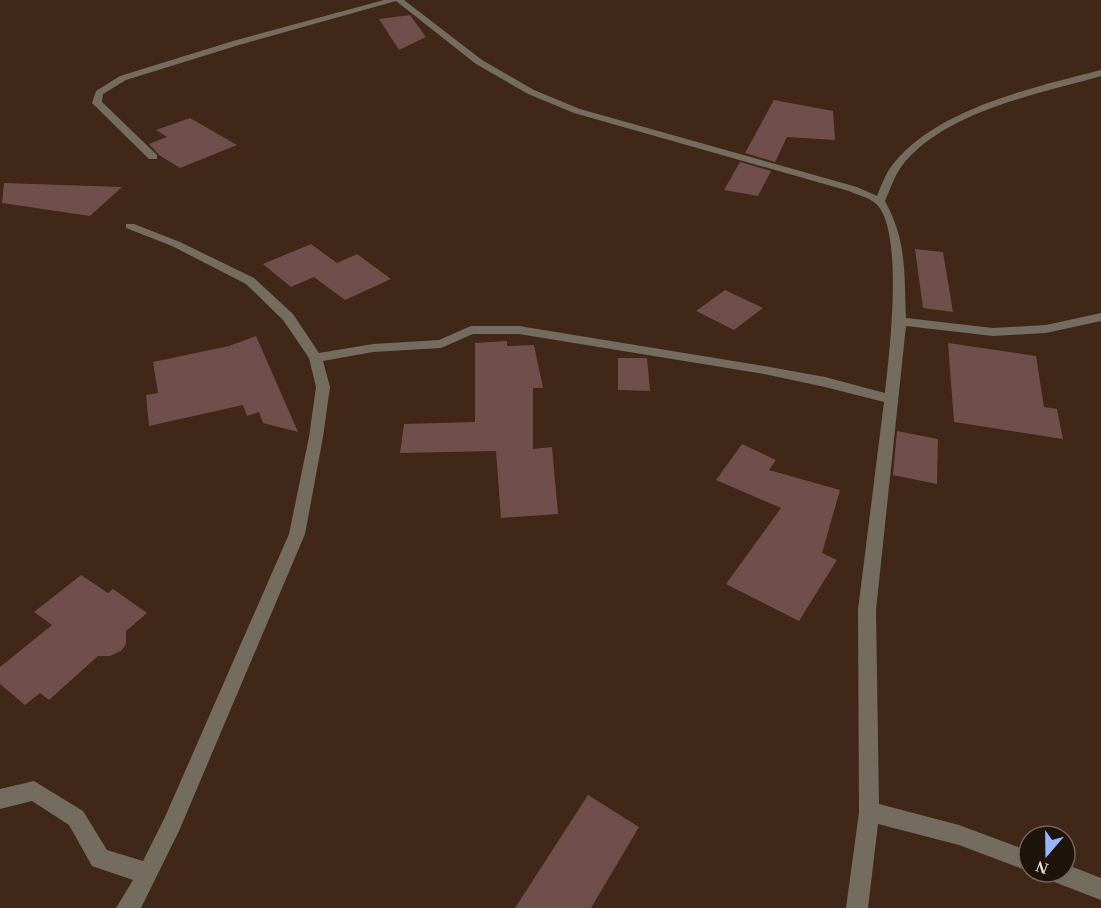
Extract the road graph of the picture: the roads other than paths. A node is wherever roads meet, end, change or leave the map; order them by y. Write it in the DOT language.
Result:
graph roads {
  1 [pos="393,0"];
  2 [pos="399,0"];
  3 [pos="1101,73"];
  4 [pos="153,157"];
  5 [pos="880,201"];
  6 [pos="130,226"];
  7 [pos="1101,317"];
  8 [pos="900,321"];
  9 [pos="316,357"];
  10 [pos="890,399"];
  11 [pos="0,799"];
  12 [pos="869,812"];
  13 [pos="1017,857"];
  14 [pos="148,874"];
  15 [pos="1077,880"];
  16 [pos="1101,889"];
  17 [pos="127,908"];
  18 [pos="857,908"];
  1 -- 4 [label="street"];
  2 -- 5 [label="street"];
  3 -- 5 [label="street"];
  5 -- 8 [label="street"];
  6 -- 9 [label="street"];
  7 -- 8 [label="street"];
  8 -- 10 [label="street"];
  9 -- 10 [label="street"];
  9 -- 14 [label="street"];
  10 -- 12 [label="street"];
  11 -- 14 [label="street"];
  12 -- 13 [label="street"];
  12 -- 18 [label="street"];
  14 -- 17 [label="street"];
  15 -- 16 [label="street"];
}
